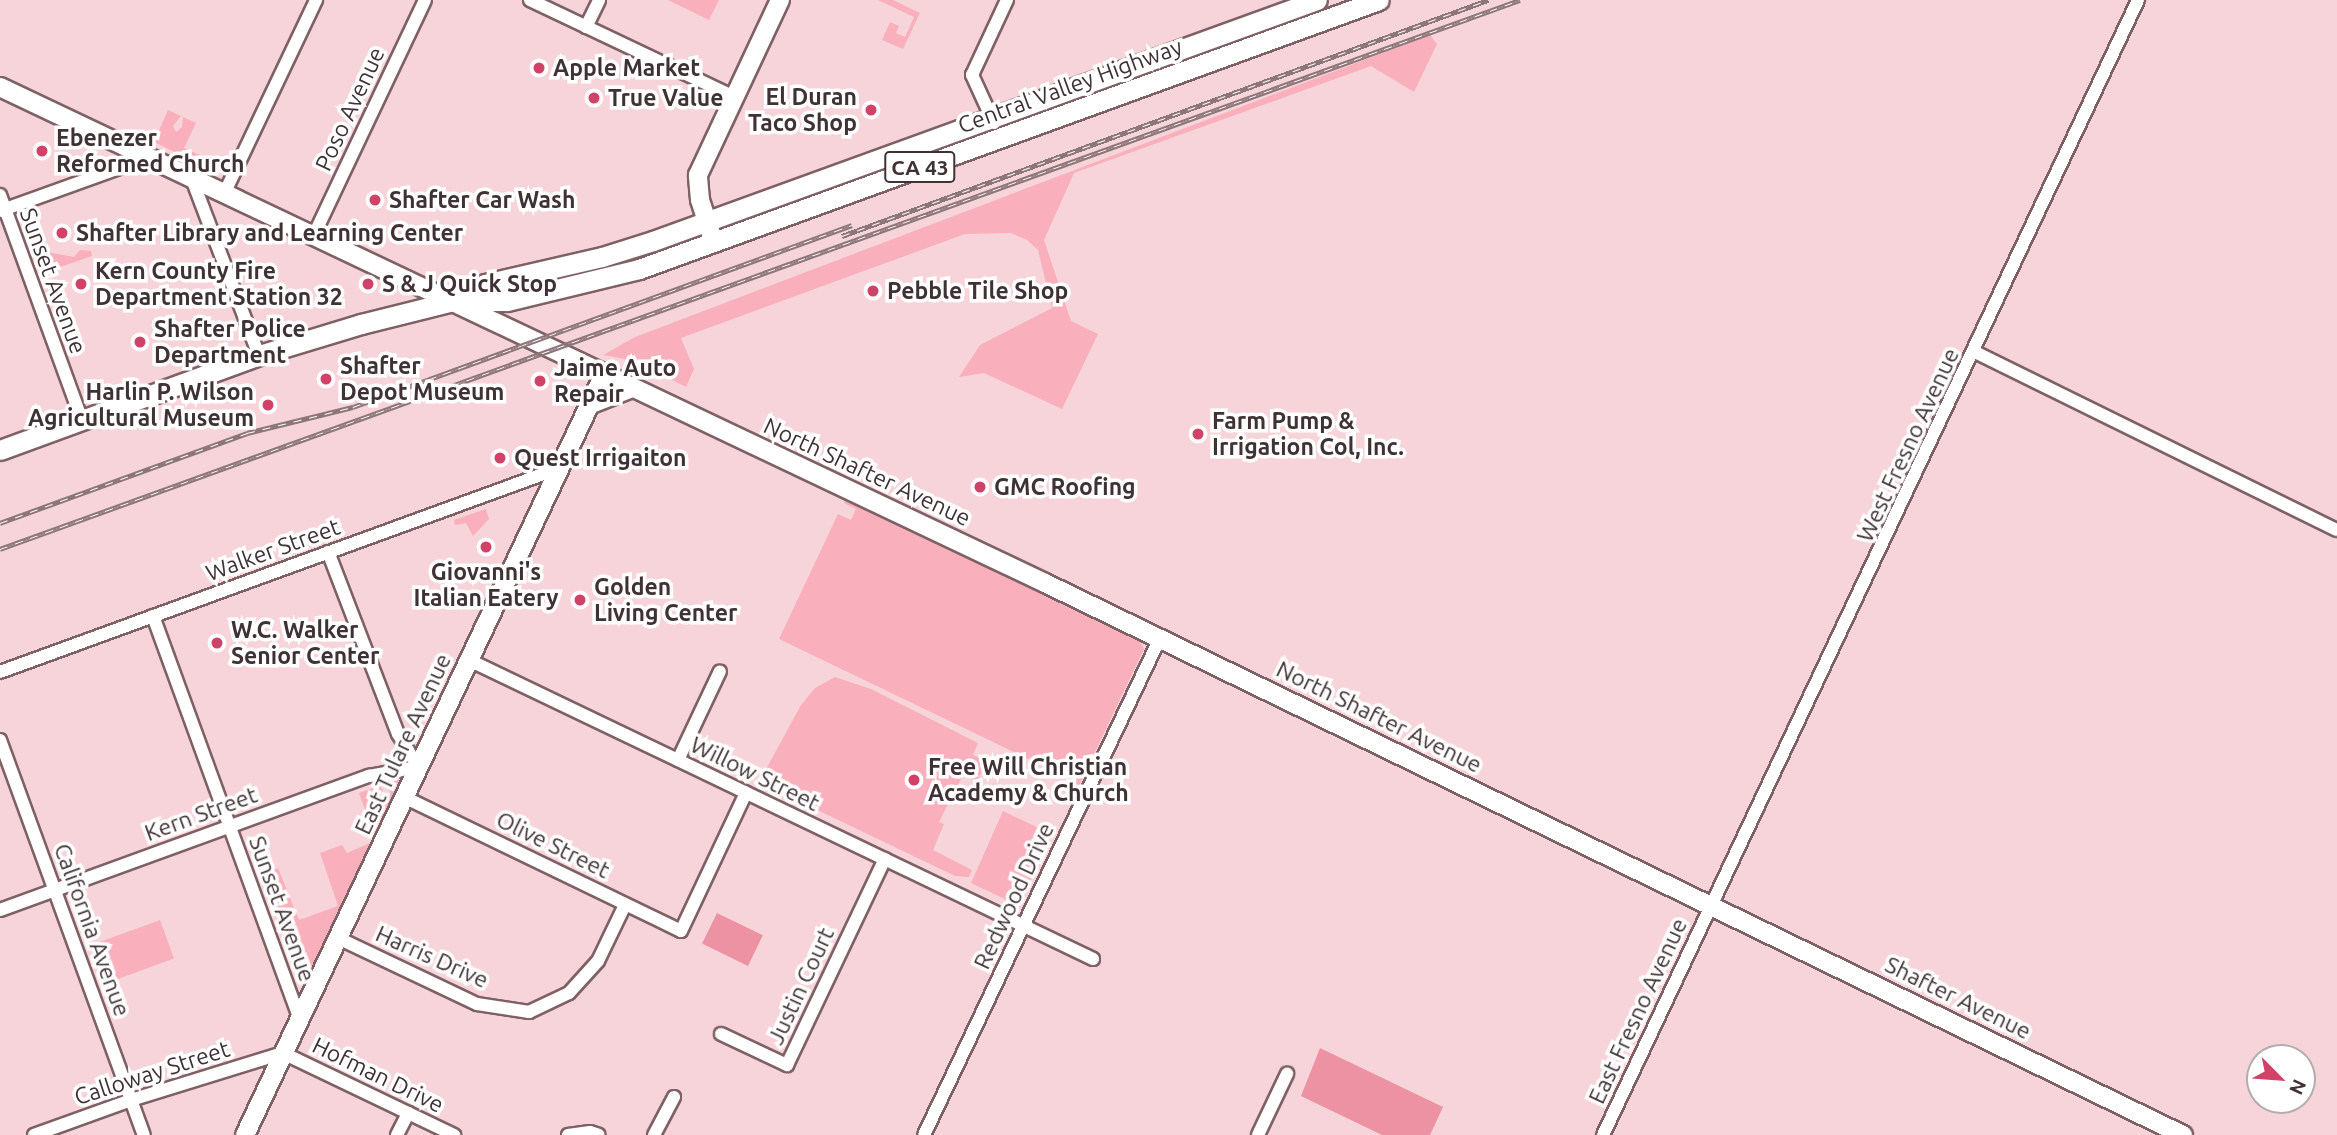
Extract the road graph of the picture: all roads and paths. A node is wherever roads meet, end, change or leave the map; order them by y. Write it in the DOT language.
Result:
graph roads {
  1 [pos="316,0"];
  2 [pos="425,0"];
  3 [pos="530,0"];
  4 [pos="599,0"];
  5 [pos="780,0"];
  6 [pos="1007,0"];
  7 [pos="1380,0"];
  8 [pos="2138,0"];
  9 [pos="1314,1"];
  10 [pos="1320,22"];
  11 [pos="586,27"];
  12 [pos="0,87"];
  13 [pos="734,97"];
  14 [pos="992,118"];
  15 [pos="998,138"];
  16 [pos="148,158"];
  17 [pos="192,179"];
  18 [pos="224,194"];
  19 [pos="0,195"];
  20 [pos="3,210"];
  21 [pos="706,221"];
  22 [pos="313,237"];
  23 [pos="714,243"];
  24 [pos="453,301"];
  25 [pos="1975,352"];
  26 [pos="259,355"];
  27 [pos="604,374"];
  28 [pos="632,388"];
  29 [pos="589,405"];
  30 [pos="82,420"];
  31 [pos="0,450"];
  32 [pos="560,468"];
  33 [pos="2337,530"];
  34 [pos="328,552"];
  35 [pos="153,616"];
  36 [pos="1160,638"];
  37 [pos="469,660"];
  38 [pos="720,671"];
  39 [pos="0,672"];
  40 [pos="0,740"];
  41 [pos="678,760"];
  42 [pos="418,766"];
  43 [pos="746,793"];
  44 [pos="406,798"];
  45 [pos="229,826"];
  46 [pos="885,859"];
  47 [pos="54,890"];
  48 [pos="625,905"];
  49 [pos="1711,906"];
  50 [pos="0,909"];
  51 [pos="1023,925"];
  52 [pos="338,938"];
  53 [pos="1093,959"];
  54 [pos="300,1019"];
  55 [pos="721,1034"];
  56 [pos="284,1054"];
  57 [pos="1287,1074"];
  58 [pos="674,1097"];
  59 [pos="131,1100"];
  60 [pos="408,1113"];
  61 [pos="34,1135"];
  62 [pos="144,1135"];
  63 [pos="245,1135"];
  64 [pos="397,1135"];
  65 [pos="454,1135"];
  66 [pos="568,1135"];
  67 [pos="599,1135"];
  68 [pos="654,1135"];
  69 [pos="924,1135"];
  70 [pos="1258,1135"];
  71 [pos="1603,1135"];
  72 [pos="2183,1135"];
  1 -- 18 [label="street"];
  2 -- 22 [label="street, Poso Avenue"];
  3 -- 11 [label="street"];
  4 -- 11 [label="street"];
  5 -- 13 [label="main road"];
  6 -- 14 [label="street"];
  7 -- 10 [label="main road, Central Valley Highway / CA 43"];
  8 -- 25 [label="street, West Fresno Avenue"];
  9 -- 10 [label="street"];
  9 -- 14 [label="main road, Central Valley Highway / CA 43"];
  10 -- 15 [label="main road, Central Valley Highway / CA 43"];
  11 -- 13 [label="street"];
  12 -- 16 [label="main road, North Shafter Avenue"];
  13 -- 21 [label="main road"];
  14 -- 15 [label="street"];
  14 -- 21 [label="main road, Central Valley Highway / CA 43"];
  15 -- 23 [label="main road, Central Valley Highway / CA 43"];
  16 -- 17 [label="main road, North Shafter Avenue"];
  16 -- 20 [label="street"];
  17 -- 18 [label="main road, North Shafter Avenue"];
  17 -- 26 [label="street"];
  18 -- 22 [label="main road, North Shafter Avenue"];
  19 -- 20 [label="street, Sunset Avenue"];
  20 -- 30 [label="street, Sunset Avenue"];
  21 -- 23 [label="main road"];
  21 -- 24 [label="main road, Central Valley Highway / CA 43"];
  22 -- 24 [label="main road, North Shafter Avenue"];
  23 -- 24 [label="main road, Central Valley Highway / CA 43"];
  24 -- 26 [label="main road, Central Valley Highway / CA 43"];
  24 -- 27 [label="main road, North Shafter Avenue"];
  25 -- 33 [label="street"];
  25 -- 49 [label="street, West Fresno Avenue"];
  26 -- 30 [label="main road, Central Valley Highway / CA 43"];
  27 -- 28 [label="main road, North Shafter Avenue"];
  27 -- 29 [label="main road, East Tulare Avenue"];
  28 -- 29 [label="main road"];
  28 -- 36 [label="main road, North Shafter Avenue"];
  29 -- 32 [label="main road, East Tulare Avenue"];
  30 -- 31 [label="main road, Central Valley Highway / CA 43"];
  32 -- 34 [label="street, Walker Street"];
  32 -- 37 [label="main road, East Tulare Avenue"];
  34 -- 35 [label="street, Walker Street"];
  34 -- 42 [label="street"];
  35 -- 39 [label="street, Walker Street"];
  35 -- 45 [label="street, Sunset Avenue"];
  36 -- 49 [label="main road, North Shafter Avenue"];
  36 -- 51 [label="street, Redwood Drive"];
  37 -- 41 [label="street, Willow Street"];
  37 -- 42 [label="main road, East Tulare Avenue"];
  38 -- 41 [label="street"];
  40 -- 47 [label="street, California Avenue"];
  41 -- 43 [label="street, Willow Street"];
  42 -- 44 [label="main road, East Tulare Avenue"];
  42 -- 45 [label="street, Kern Street"];
  43 -- 46 [label="street, Willow Street"];
  43 -- 48 [label="street, Olive Street"];
  44 -- 48 [label="street, Olive Street"];
  44 -- 52 [label="main road, East Tulare Avenue"];
  45 -- 47 [label="street, Kern Street"];
  45 -- 54 [label="street, Sunset Avenue"];
  46 -- 51 [label="street, Willow Street"];
  46 -- 55 [label="street, Justin Court"];
  47 -- 50 [label="street, Kern Street"];
  47 -- 59 [label="street, California Avenue"];
  48 -- 52 [label="street, Harris Drive"];
  49 -- 71 [label="street, East Fresno Avenue"];
  49 -- 72 [label="main road, Shafter Avenue"];
  51 -- 53 [label="street, Willow Street"];
  51 -- 69 [label="street, Redwood Drive"];
  52 -- 54 [label="main road, East Tulare Avenue"];
  54 -- 56 [label="main road, East Tulare Avenue"];
  56 -- 59 [label="street, Calloway Street"];
  56 -- 60 [label="street, Hofman Drive"];
  56 -- 63 [label="main road, East Tulare Avenue"];
  57 -- 70 [label="street"];
  58 -- 68 [label="street"];
  59 -- 61 [label="street, Calloway Street"];
  59 -- 62 [label="street, California Avenue"];
  60 -- 64 [label="street"];
  60 -- 65 [label="street, Hofman Drive"];
  66 -- 67 [label="street"];
}
